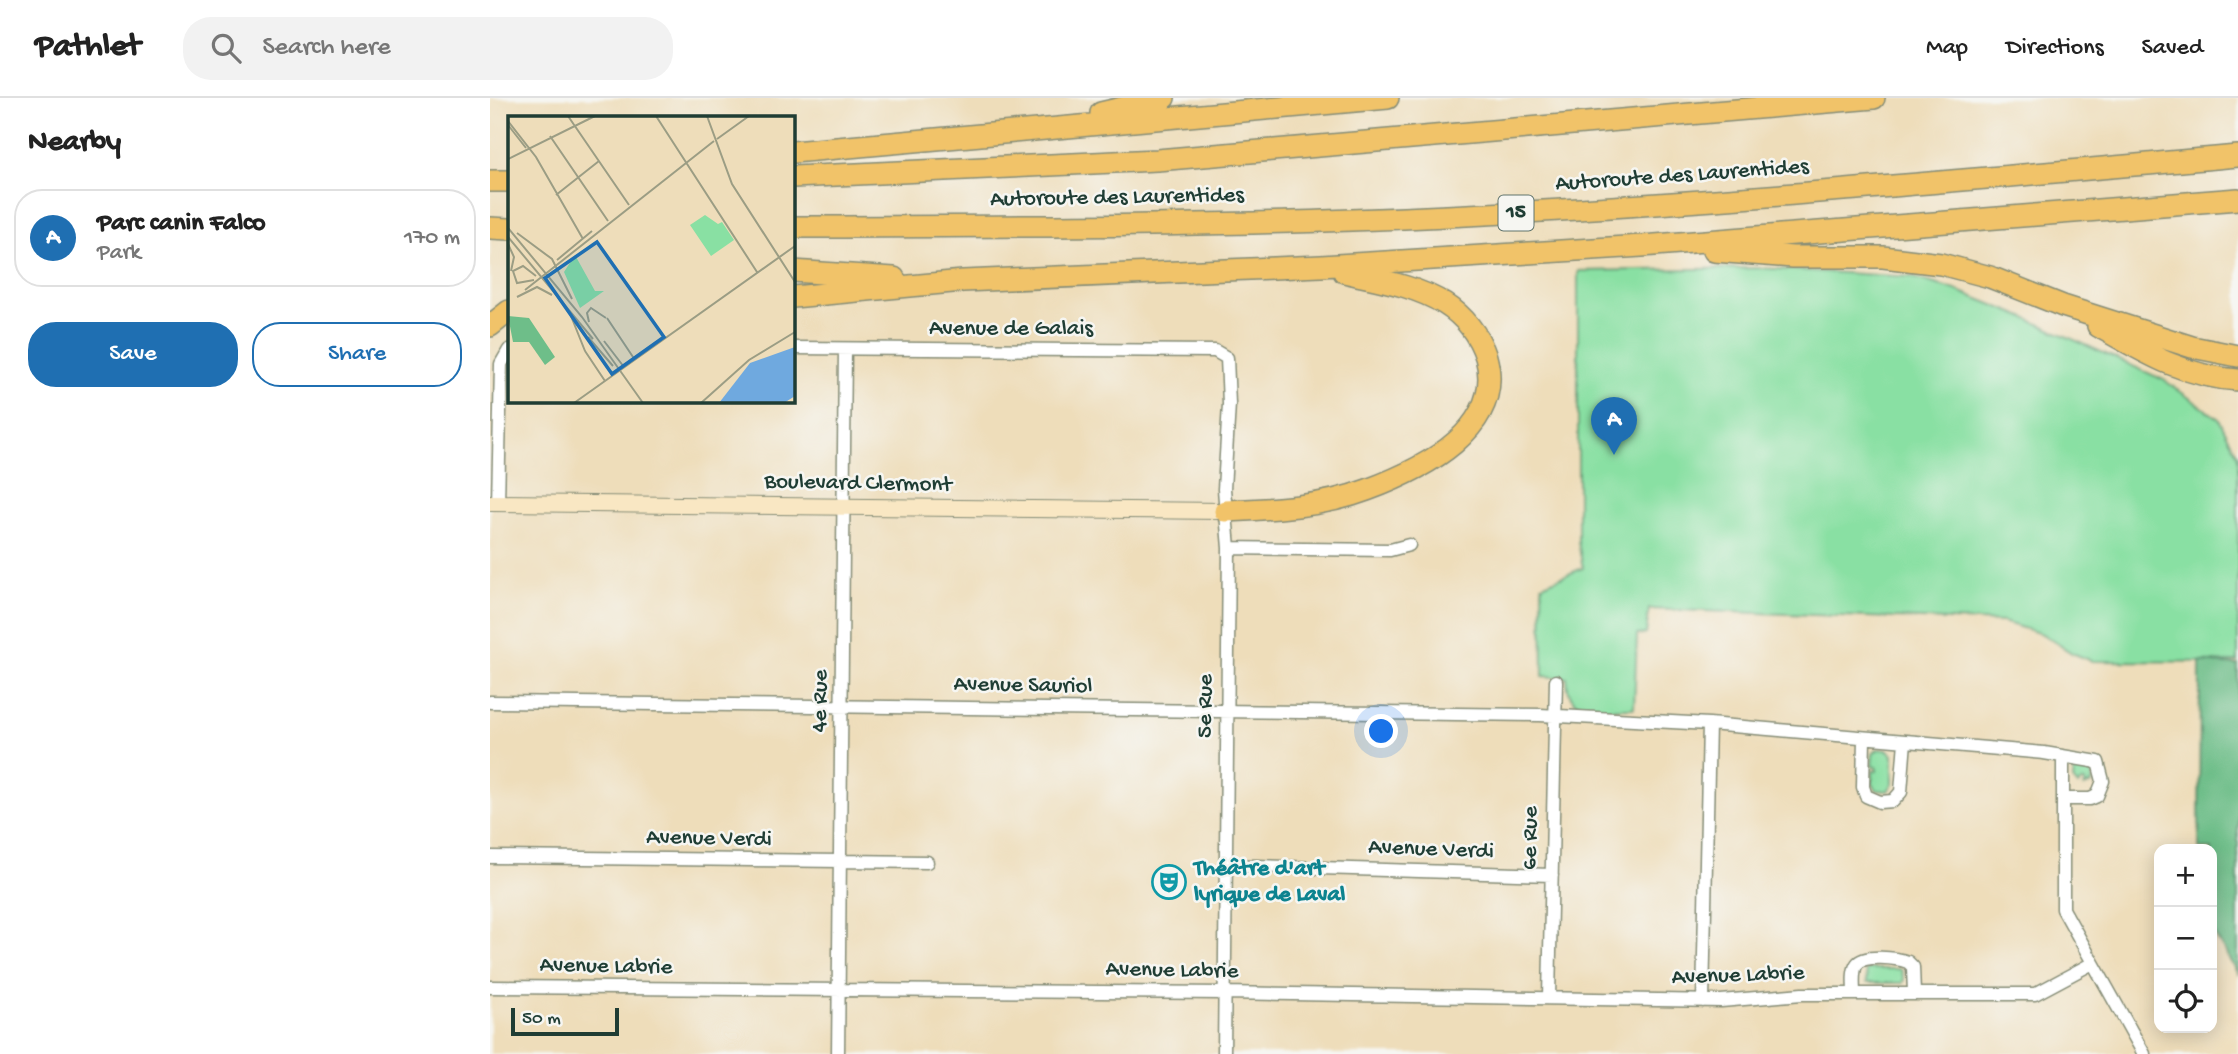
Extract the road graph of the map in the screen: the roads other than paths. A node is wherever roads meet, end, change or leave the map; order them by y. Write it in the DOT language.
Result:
graph roads {
  1 [pos="1164,98"];
  2 [pos="1388,98"];
  3 [pos="1874,98"];
  4 [pos="989,135"];
  5 [pos="794,152"];
  6 [pos="2238,156"];
  7 [pos="794,177"];
  8 [pos="2238,200"];
  9 [pos="794,227"];
  10 [pos="490,228"];
  11 [pos="508,229"];
  12 [pos="1642,246"];
  13 [pos="1321,266"];
  14 [pos="794,271"];
  15 [pos="962,281"];
  16 [pos="794,297"];
  17 [pos="490,304"];
  18 [pos="2063,306"];
  19 [pos="508,308"];
  20 [pos="508,309"];
  21 [pos="490,327"];
  22 [pos="794,348"];
  23 [pos="845,349"];
  24 [pos="508,352"];
  25 [pos="2238,356"];
  26 [pos="1227,358"];
  27 [pos="2238,380"];
  28 [pos="494,503"];
  29 [pos="844,506"];
  30 [pos="1226,511"];
  31 [pos="1409,545"];
  32 [pos="1229,548"];
  33 [pos="1556,681"];
  34 [pos="490,702"];
  35 [pos="842,705"];
  36 [pos="1227,710"];
  37 [pos="1555,715"];
  38 [pos="1709,724"];
  39 [pos="1864,738"];
  40 [pos="1905,741"];
  41 [pos="2063,756"];
  42 [pos="2063,799"];
  43 [pos="490,857"];
  44 [pos="840,861"];
  45 [pos="927,862"];
  46 [pos="1225,865"];
  47 [pos="1552,875"];
  48 [pos="2093,962"];
  49 [pos="490,987"];
  50 [pos="839,990"];
  51 [pos="1224,993"];
  52 [pos="1854,993"];
  53 [pos="1914,993"];
  54 [pos="1549,997"];
  55 [pos="1703,1001"];
  56 [pos="838,1054"];
  57 [pos="1224,1054"];
  58 [pos="2144,1054"];
  1 -- 4 [label="highway"];
  2 -- 4 [label="highway"];
  3 -- 7 [label="highway, Autoroute des Laurentides"];
  4 -- 5 [label="highway"];
  6 -- 9 [label="highway, Autoroute des Laurentides / 15"];
  8 -- 12 [label="highway"];
  10 -- 11 [label="highway"];
  12 -- 13 [label="highway"];
  12 -- 18 [label="highway"];
  13 -- 15 [label="highway"];
  13 -- 30 [label="highway"];
  14 -- 15 [label="highway"];
  15 -- 16 [label="highway"];
  17 -- 19 [label="highway"];
  18 -- 25 [label="highway"];
  18 -- 27 [label="highway"];
  20 -- 21 [label="highway"];
  22 -- 23 [label="street, Avenue de Galais"];
  23 -- 26 [label="street, Avenue de Galais"];
  23 -- 29 [label="street, 4e Rue"];
  24 -- 28 [label="street"];
  26 -- 30 [label="street, 5e Rue"];
  28 -- 29 [label="street, Boulevard Clermont"];
  29 -- 30 [label="street, Boulevard Clermont"];
  29 -- 35 [label="street, 4e Rue"];
  30 -- 32 [label="street, 5e Rue"];
  31 -- 32 [label="street"];
  32 -- 36 [label="street, 5e Rue"];
  33 -- 37 [label="street, 6e Rue"];
  34 -- 35 [label="street, Avenue Sauriol"];
  35 -- 36 [label="street, Avenue Sauriol"];
  35 -- 44 [label="street, 4e Rue"];
  36 -- 37 [label="street, Avenue Sauriol"];
  36 -- 46 [label="street, 5e Rue"];
  37 -- 38 [label="street, Avenue Sauriol"];
  37 -- 47 [label="street, 6e Rue"];
  38 -- 39 [label="street, Avenue Sauriol"];
  38 -- 55 [label="street"];
  39 -- 40 [label="street, Avenue Sauriol"];
  39 -- 40 [label="street"];
  40 -- 41 [label="street, Avenue Sauriol"];
  41 -- 42 [label="street"];
  41 -- 42 [label="street, Avenue Sauriol"];
  42 -- 48 [label="street"];
  43 -- 44 [label="street, Avenue Verdi"];
  44 -- 45 [label="street, Avenue Verdi"];
  44 -- 50 [label="street, 4e Rue"];
  46 -- 47 [label="street, Avenue Verdi"];
  46 -- 51 [label="street, 5e Rue"];
  47 -- 54 [label="street, 6e Rue"];
  48 -- 53 [label="street, Avenue Labrie"];
  48 -- 58 [label="street"];
  49 -- 50 [label="street, Avenue Labrie"];
  50 -- 51 [label="street, Avenue Labrie"];
  50 -- 56 [label="street, 4e Rue"];
  51 -- 54 [label="street, Avenue Labrie"];
  51 -- 57 [label="street, 5e Rue"];
  52 -- 53 [label="street, Avenue Labrie"];
  52 -- 53 [label="street"];
  52 -- 55 [label="street, Avenue Labrie"];
  54 -- 55 [label="street, Avenue Labrie"];
}
